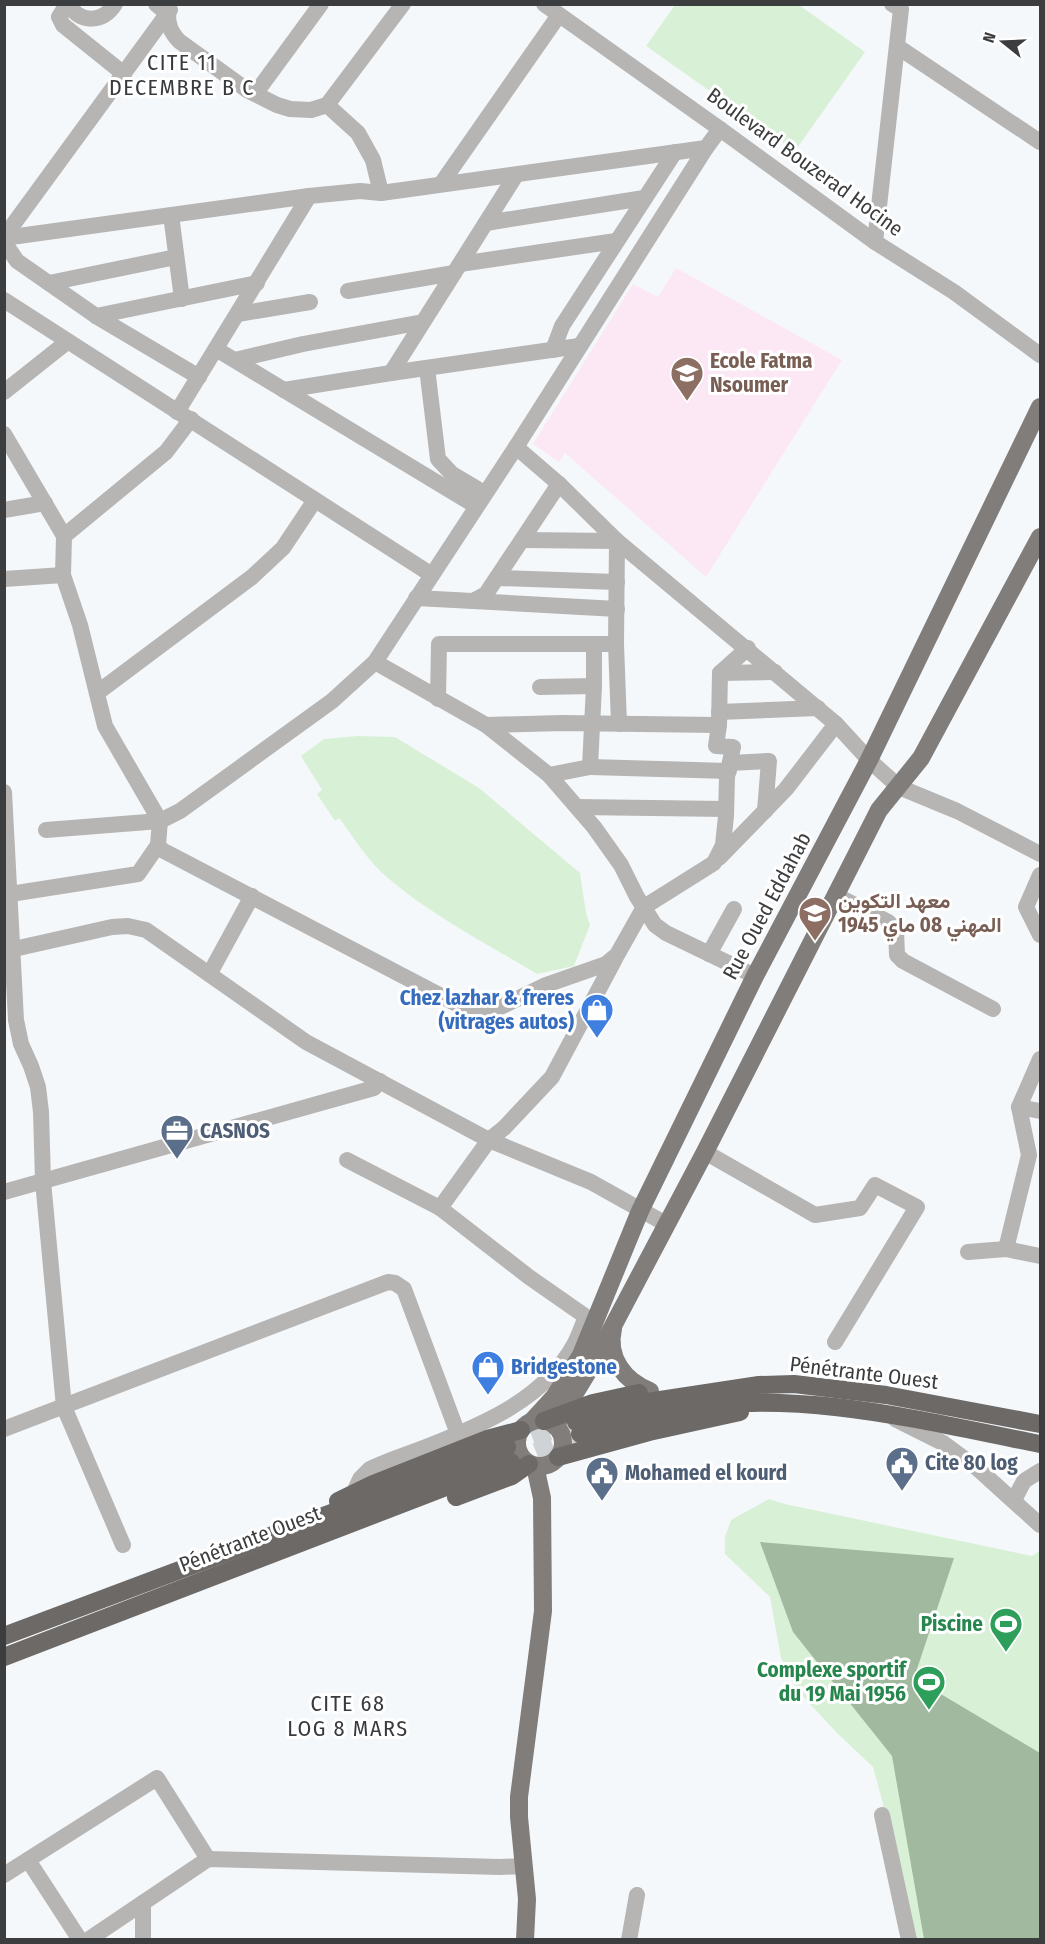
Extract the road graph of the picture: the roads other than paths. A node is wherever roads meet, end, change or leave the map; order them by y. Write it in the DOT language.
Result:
graph roads {
  1 [pos="68,4"];
  2 [pos="115,4"];
  3 [pos="321,4"];
  4 [pos="403,4"];
  5 [pos="544,4"];
  6 [pos="892,4"];
  7 [pos="166,8"];
  8 [pos="559,15"];
  9 [pos="898,47"];
  10 [pos="124,74"];
  11 [pos="253,92"];
  12 [pos="327,105"];
  13 [pos="720,129"];
  14 [pos="1041,142"];
  15 [pos="706,148"];
  16 [pos="675,152"];
  17 [pos="516,175"];
  18 [pos="441,184"];
  19 [pos="381,193"];
  20 [pos="309,196"];
  21 [pos="644,198"];
  22 [pos="171,215"];
  23 [pos="486,223"];
  24 [pos="4,239"];
  25 [pos="616,241"];
  26 [pos="875,242"];
  27 [pos="176,257"];
  28 [pos="457,268"];
  29 [pos="48,283"];
  30 [pos="257,283"];
  31 [pos="348,291"];
  32 [pos="182,299"];
  33 [pos="4,300"];
  34 [pos="310,302"];
  35 [pos="238,314"];
  36 [pos="96,316"];
  37 [pos="423,322"];
  38 [pos="67,342"];
  39 [pos="579,346"];
  40 [pos="216,349"];
  41 [pos="553,350"];
  42 [pos="1041,355"];
  43 [pos="235,360"];
  44 [pos="427,368"];
  45 [pos="391,373"];
  46 [pos="199,377"];
  47 [pos="284,390"];
  48 [pos="4,392"];
  49 [pos="1041,407"];
  50 [pos="184,416"];
  51 [pos="4,434"];
  52 [pos="516,447"];
  53 [pos="559,484"];
  54 [pos="315,500"];
  55 [pos="480,500"];
  56 [pos="45,503"];
  57 [pos="4,510"];
  58 [pos="64,536"];
  59 [pos="1041,537"];
  60 [pos="522,540"];
  61 [pos="617,541"];
  62 [pos="63,574"];
  63 [pos="432,575"];
  64 [pos="497,578"];
  65 [pos="4,579"];
  66 [pos="617,582"];
  67 [pos="416,598"];
  68 [pos="472,601"];
  69 [pos="617,609"];
  70 [pos="594,644"];
  71 [pos="616,644"];
  72 [pos="748,648"];
  73 [pos="375,662"];
  74 [pos="776,672"];
  75 [pos="720,673"];
  76 [pos="594,686"];
  77 [pos="540,687"];
  78 [pos="97,693"];
  79 [pos="438,699"];
  80 [pos="818,708"];
  81 [pos="719,719"];
  82 [pos="591,724"];
  83 [pos="619,724"];
  84 [pos="836,724"];
  85 [pos="486,725"];
  86 [pos="869,760"];
  87 [pos="590,767"];
  88 [pos="729,767"];
  89 [pos="549,775"];
  90 [pos="899,787"];
  91 [pos="4,792"];
  92 [pos="577,807"];
  93 [pos="726,815"];
  94 [pos="761,815"];
  95 [pos="160,821"];
  96 [pos="46,830"];
  97 [pos="158,845"];
  98 [pos="1038,848"];
  99 [pos="714,863"];
  100 [pos="1041,875"];
  101 [pos="8,895"];
  102 [pos="835,895"];
  103 [pos="252,896"];
  104 [pos="644,907"];
  105 [pos="734,909"];
  106 [pos="1033,911"];
  107 [pos="1041,935"];
  108 [pos="14,949"];
  109 [pos="709,954"];
  110 [pos="617,955"];
  111 [pos="210,973"];
  112 [pos="755,976"];
  113 [pos="993,1009"];
  114 [pos="1041,1059"];
  115 [pos="380,1081"];
  116 [pos="1019,1107"];
  117 [pos="1041,1111"];
  118 [pos="489,1140"];
  119 [pos="705,1152"];
  120 [pos="1035,1156"];
  121 [pos="347,1160"];
  122 [pos="43,1181"];
  123 [pos="4,1192"];
  124 [pos="440,1208"];
  125 [pos="640,1211"];
  126 [pos="666,1224"];
  127 [pos="1006,1249"];
  128 [pos="968,1252"];
  129 [pos="1041,1256"];
  130 [pos="590,1320"];
  131 [pos="615,1322"];
  132 [pos="834,1342"];
  133 [pos="722,1390"];
  134 [pos="650,1391"];
  135 [pos="757,1404"];
  136 [pos="64,1407"];
  137 [pos="884,1413"];
  138 [pos="553,1424"];
  139 [pos="1041,1424"];
  140 [pos="4,1429"];
  141 [pos="458,1434"];
  142 [pos="1041,1443"];
  143 [pos="556,1459"];
  144 [pos="521,1460"];
  145 [pos="1041,1471"];
  146 [pos="354,1492"];
  147 [pos="542,1498"];
  148 [pos="1014,1500"];
  149 [pos="304,1524"];
  150 [pos="1041,1525"];
  151 [pos="123,1545"];
  152 [pos="4,1636"];
  153 [pos="4,1657"];
  154 [pos="882,1815"];
  155 [pos="28,1860"];
  156 [pos="208,1860"];
  157 [pos="524,1866"];
  158 [pos="4,1875"];
  159 [pos="637,1895"];
  160 [pos="143,1903"];
  161 [pos="88,1939"];
  162 [pos="143,1940"];
  163 [pos="525,1940"];
  164 [pos="629,1940"];
  165 [pos="909,1940"];
  1 -- 2 [label="street"];
  1 -- 10 [label="street"];
  3 -- 11 [label="street"];
  4 -- 12 [label="street"];
  5 -- 8 [label="street, Boulevard Bouzerad Hocine"];
  6 -- 9 [label="street"];
  7 -- 10 [label="street"];
  7 -- 11 [label="street"];
  8 -- 13 [label="street, Boulevard Bouzerad Hocine"];
  8 -- 18 [label="street"];
  9 -- 14 [label="street"];
  9 -- 26 [label="street"];
  10 -- 24 [label="street"];
  11 -- 12 [label="street"];
  12 -- 19 [label="street"];
  13 -- 15 [label="street"];
  13 -- 26 [label="street, Boulevard Bouzerad Hocine"];
  15 -- 16 [label="street"];
  15 -- 39 [label="street"];
  16 -- 17 [label="street"];
  16 -- 21 [label="street"];
  17 -- 18 [label="street"];
  17 -- 23 [label="street"];
  18 -- 19 [label="street"];
  19 -- 20 [label="street"];
  20 -- 22 [label="street"];
  20 -- 30 [label="street"];
  21 -- 23 [label="street"];
  21 -- 25 [label="street"];
  22 -- 24 [label="street"];
  22 -- 27 [label="street"];
  23 -- 28 [label="street"];
  24 -- 29 [label="street"];
  25 -- 28 [label="street"];
  25 -- 41 [label="street"];
  26 -- 42 [label="street, Boulevard Bouzerad Hocine"];
  27 -- 29 [label="street"];
  27 -- 32 [label="street"];
  28 -- 31 [label="street"];
  28 -- 37 [label="street"];
  29 -- 36 [label="street"];
  30 -- 32 [label="street"];
  30 -- 35 [label="street"];
  32 -- 36 [label="street"];
  33 -- 38 [label="street"];
  34 -- 35 [label="street"];
  35 -- 40 [label="street"];
  36 -- 46 [label="street"];
  37 -- 43 [label="street"];
  37 -- 45 [label="street"];
  38 -- 48 [label="street"];
  38 -- 50 [label="street"];
  39 -- 41 [label="street"];
  39 -- 52 [label="street"];
  40 -- 43 [label="street"];
  40 -- 46 [label="street"];
  41 -- 44 [label="street"];
  43 -- 47 [label="street"];
  44 -- 45 [label="street"];
  44 -- 55 [label="street"];
  45 -- 47 [label="street"];
  46 -- 50 [label="street"];
  47 -- 55 [label="street"];
  49 -- 86 [label="main road, Rue Oued Eddahab"];
  50 -- 54 [label="street"];
  50 -- 58 [label="street"];
  51 -- 56 [label="street"];
  52 -- 53 [label="street"];
  52 -- 55 [label="street"];
  53 -- 60 [label="street"];
  53 -- 61 [label="street"];
  54 -- 63 [label="street"];
  54 -- 78 [label="street"];
  55 -- 63 [label="street"];
  56 -- 57 [label="street"];
  56 -- 58 [label="street"];
  58 -- 62 [label="street"];
  59 -- 90 [label="main road"];
  60 -- 61 [label="street"];
  60 -- 64 [label="street"];
  61 -- 66 [label="street"];
  61 -- 72 [label="street"];
  62 -- 65 [label="street"];
  62 -- 78 [label="street"];
  63 -- 67 [label="street"];
  64 -- 66 [label="street"];
  64 -- 68 [label="street"];
  66 -- 69 [label="street"];
  67 -- 68 [label="street"];
  67 -- 73 [label="street"];
  68 -- 69 [label="street"];
  69 -- 71 [label="street"];
  70 -- 71 [label="street"];
  70 -- 76 [label="street"];
  70 -- 79 [label="street"];
  71 -- 83 [label="street"];
  72 -- 74 [label="street"];
  72 -- 75 [label="street"];
  73 -- 79 [label="street"];
  73 -- 95 [label="street"];
  74 -- 75 [label="street"];
  74 -- 80 [label="street"];
  75 -- 81 [label="street"];
  76 -- 77 [label="street"];
  76 -- 82 [label="street"];
  78 -- 95 [label="street"];
  79 -- 85 [label="street"];
  80 -- 81 [label="street"];
  80 -- 84 [label="street"];
  81 -- 83 [label="street"];
  81 -- 88 [label="street"];
  82 -- 83 [label="street"];
  82 -- 85 [label="street"];
  82 -- 87 [label="street"];
  84 -- 86 [label="street"];
  84 -- 94 [label="street"];
  85 -- 89 [label="street"];
  86 -- 90 [label="street"];
  86 -- 112 [label="main road, Rue Oued Eddahab"];
  87 -- 88 [label="street"];
  87 -- 89 [label="street"];
  88 -- 93 [label="street"];
  88 -- 94 [label="street"];
  89 -- 92 [label="street"];
  90 -- 98 [label="street"];
  90 -- 102 [label="main road"];
  91 -- 101 [label="street"];
  92 -- 93 [label="street"];
  92 -- 104 [label="street"];
  93 -- 94 [label="street"];
  93 -- 99 [label="street"];
  94 -- 99 [label="street"];
  95 -- 96 [label="street"];
  95 -- 97 [label="street"];
  97 -- 101 [label="street"];
  97 -- 103 [label="street"];
  99 -- 104 [label="street"];
  100 -- 106 [label="street"];
  101 -- 108 [label="street"];
  102 -- 113 [label="street"];
  102 -- 119 [label="main road"];
  103 -- 110 [label="street"];
  103 -- 111 [label="street"];
  104 -- 109 [label="street"];
  104 -- 110 [label="street"];
  105 -- 109 [label="street"];
  106 -- 107 [label="street"];
  108 -- 111 [label="street"];
  108 -- 122 [label="street"];
  109 -- 112 [label="street"];
  110 -- 118 [label="street"];
  111 -- 115 [label="street"];
  112 -- 125 [label="main road, Rue Oued Eddahab"];
  114 -- 116 [label="street"];
  115 -- 118 [label="street"];
  115 -- 122 [label="street"];
  116 -- 117 [label="street"];
  116 -- 120 [label="street"];
  118 -- 124 [label="street"];
  118 -- 125 [label="street"];
  119 -- 126 [label="main road"];
  119 -- 132 [label="street"];
  120 -- 127 [label="street"];
  121 -- 124 [label="street"];
  122 -- 123 [label="street"];
  122 -- 136 [label="street"];
  124 -- 130 [label="street"];
  125 -- 126 [label="street"];
  125 -- 130 [label="main road, Rue Oued Eddahab"];
  126 -- 131 [label="main road"];
  127 -- 128 [label="street"];
  127 -- 129 [label="street"];
  130 -- 138 [label="main road, Rue Oued Eddahab"];
  130 -- 141 [label="street"];
  131 -- 134 [label="main road"];
  131 -- 138 [label="main road"];
  133 -- 134 [label="highway"];
  133 -- 138 [label="highway, Pénétrante Ouest"];
  133 -- 139 [label="highway, Pénétrante Ouest"];
  134 -- 138 [label="highway"];
  135 -- 137 [label="highway, Pénétrante Ouest"];
  135 -- 138 [label="highway, Pénétrante Ouest"];
  135 -- 143 [label="highway"];
  136 -- 140 [label="street"];
  136 -- 141 [label="street"];
  136 -- 151 [label="street"];
  137 -- 142 [label="highway, Pénétrante Ouest"];
  137 -- 148 [label="street"];
  138 -- 143 [label="main road"];
  138 -- 144 [label="main road"];
  138 -- 146 [label="highway"];
  141 -- 146 [label="street"];
  143 -- 144 [label="main road"];
  143 -- 147 [label="main road"];
  144 -- 147 [label="main road"];
  144 -- 149 [label="highway, Pénétrante Ouest"];
  144 -- 153 [label="highway, Pénétrante Ouest"];
  145 -- 148 [label="street"];
  146 -- 149 [label="highway"];
  147 -- 157 [label="main road"];
  148 -- 150 [label="street"];
  149 -- 152 [label="highway, Pénétrante Ouest"];
  154 -- 165 [label="street"];
  155 -- 156 [label="street"];
  155 -- 158 [label="street"];
  155 -- 161 [label="street"];
  156 -- 157 [label="street"];
  156 -- 160 [label="street"];
  157 -- 163 [label="main road"];
  159 -- 164 [label="street"];
  160 -- 161 [label="street"];
  160 -- 162 [label="street"];
}
